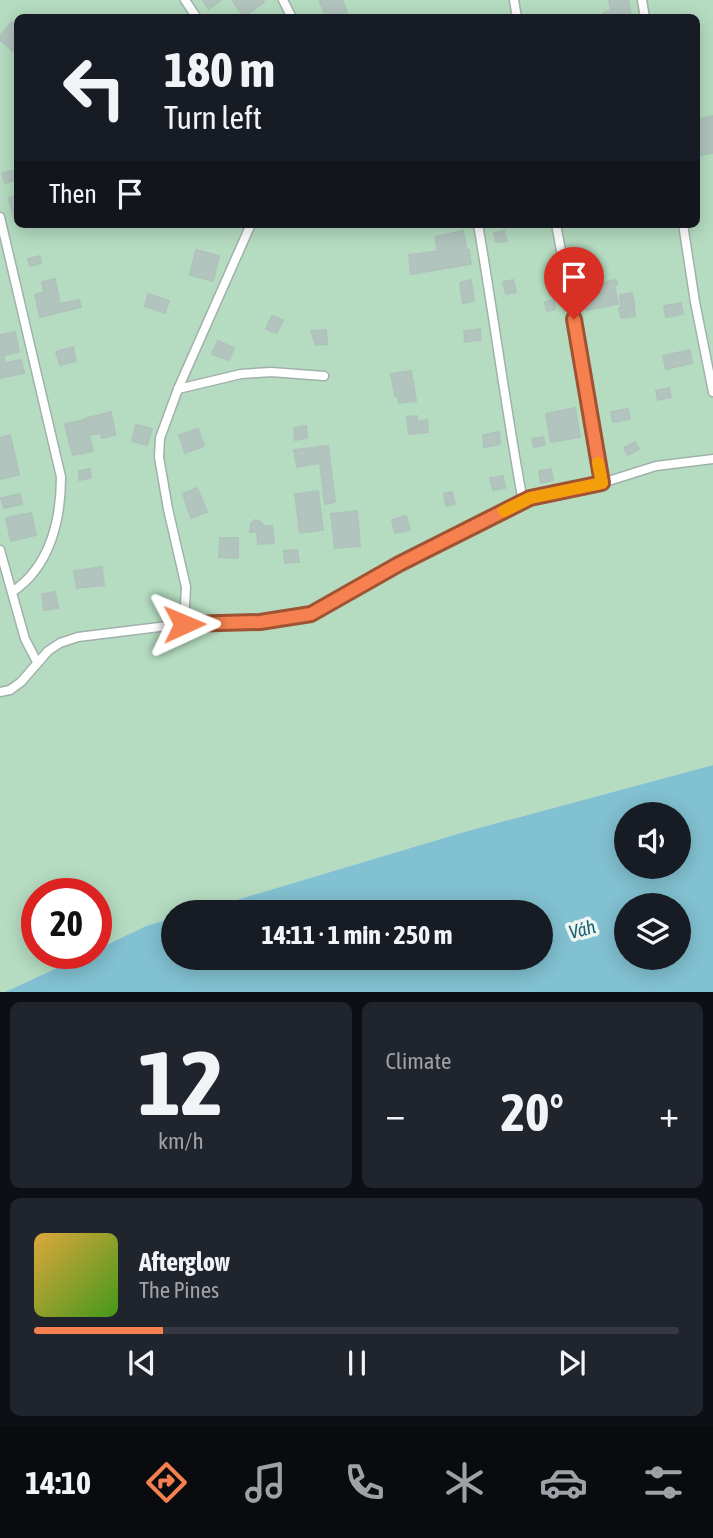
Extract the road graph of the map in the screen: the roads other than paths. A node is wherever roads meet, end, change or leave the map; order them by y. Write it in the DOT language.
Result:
graph roads {
  1 [pos="0,217"];
  2 [pos="249,228"];
  3 [pos="479,228"];
  4 [pos="557,228"];
  5 [pos="684,228"];
  6 [pos="324,376"];
  7 [pos="178,389"];
  8 [pos="713,392"];
  9 [pos="713,459"];
  10 [pos="602,483"];
  11 [pos="523,502"];
  12 [pos="0,550"];
  13 [pos="12,592"];
  14 [pos="184,624"];
  15 [pos="37,662"];
  16 [pos="0,692"];
  1 -- 13 [label="lane"];
  2 -- 7 [label="lane"];
  3 -- 11 [label="lane"];
  4 -- 10 [label="lane"];
  5 -- 8 [label="lane"];
  6 -- 7 [label="lane"];
  7 -- 14 [label="lane"];
  9 -- 10 [label="lane"];
  10 -- 11 [label="lane"];
  11 -- 14 [label="lane"];
  12 -- 13 [label="lane"];
  13 -- 15 [label="lane"];
  14 -- 15 [label="lane"];
  15 -- 16 [label="lane"];
}
